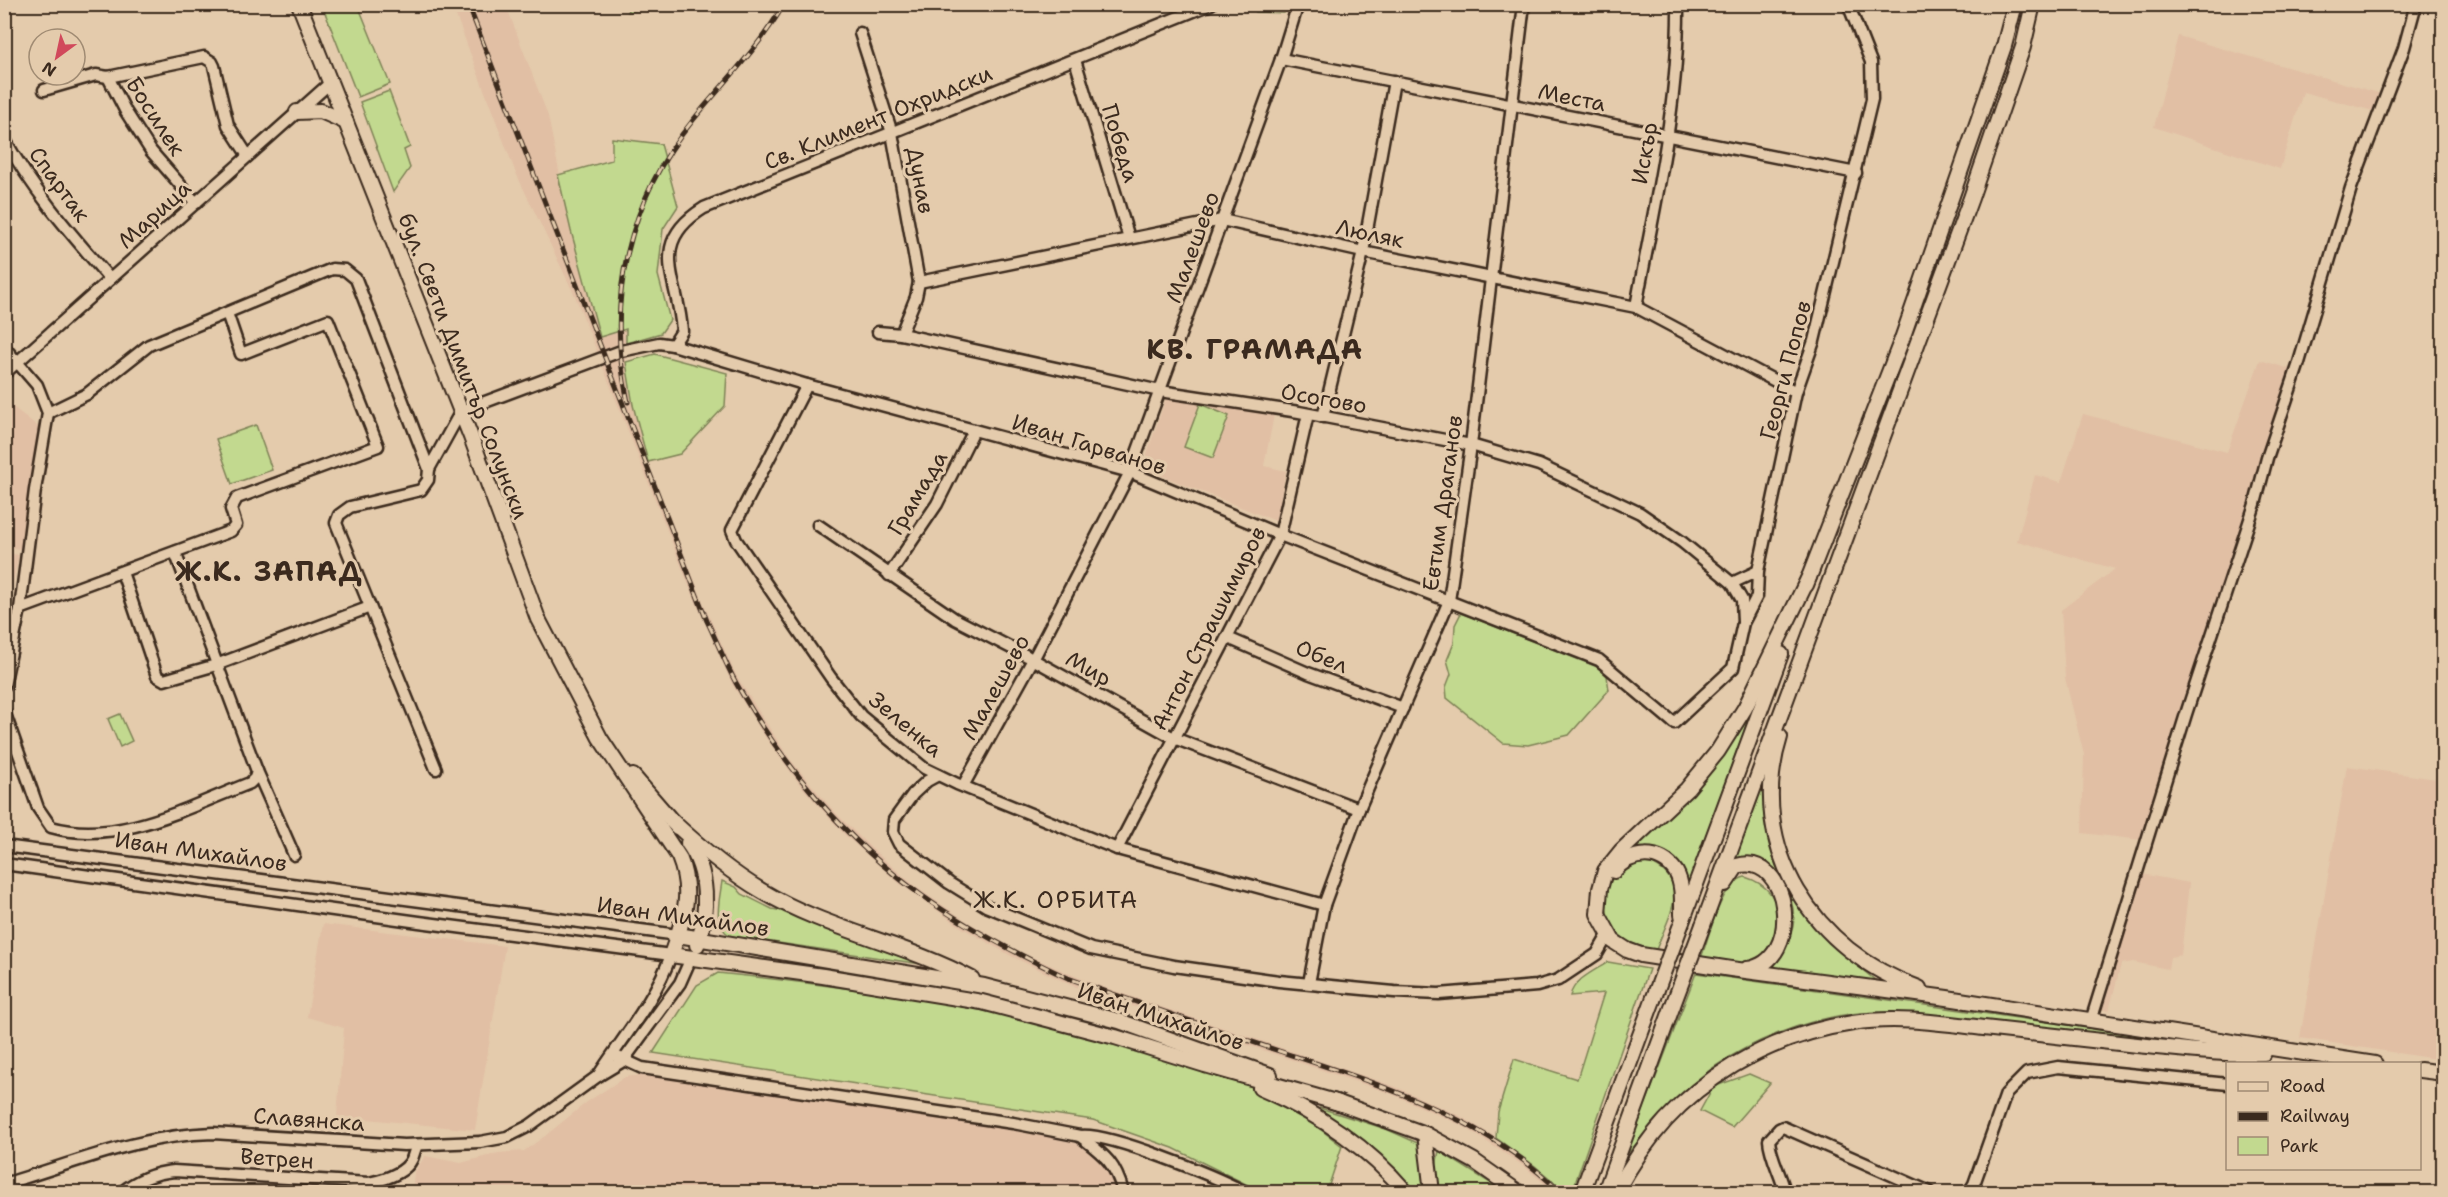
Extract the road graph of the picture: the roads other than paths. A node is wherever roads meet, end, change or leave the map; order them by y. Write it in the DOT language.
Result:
graph roads {
  1 [pos="299,4"];
  2 [pos="1211,4"];
  3 [pos="1298,4"];
  4 [pos="1524,4"];
  5 [pos="1678,4"];
  6 [pos="1848,4"];
  7 [pos="2015,4"];
  8 [pos="2033,4"];
  9 [pos="2416,4"];
  10 [pos="860,33"];
  11 [pos="1281,59"];
  12 [pos="1075,60"];
  13 [pos="108,77"];
  14 [pos="1394,81"];
  15 [pos="330,83"];
  16 [pos="44,90"];
  17 [pos="1514,105"];
  18 [pos="297,112"];
  19 [pos="346,122"];
  20 [pos="892,133"];
  21 [pos="1667,136"];
  22 [pos="4,138"];
  23 [pos="248,156"];
  24 [pos="1856,173"];
  25 [pos="196,202"];
  26 [pos="1222,220"];
  27 [pos="1129,238"];
  28 [pos="1363,252"];
  29 [pos="1491,276"];
  30 [pos="110,279"];
  31 [pos="919,282"];
  32 [pos="1636,307"];
  33 [pos="227,313"];
  34 [pos="878,332"];
  35 [pos="901,334"];
  36 [pos="673,345"];
  37 [pos="4,347"];
  38 [pos="18,362"];
  39 [pos="4,374"];
  40 [pos="807,385"];
  41 [pos="1160,391"];
  42 [pos="1796,392"];
  43 [pos="461,411"];
  44 [pos="48,412"];
  45 [pos="1308,414"];
  46 [pos="1323,417"];
  47 [pos="974,430"];
  48 [pos="1471,445"];
  49 [pos="429,469"];
  50 [pos="1130,472"];
  51 [pos="818,525"];
  52 [pos="1280,535"];
  53 [pos="175,552"];
  54 [pos="122,572"];
  55 [pos="1758,572"];
  56 [pos="889,575"];
  57 [pos="1809,578"];
  58 [pos="1732,583"];
  59 [pos="1828,584"];
  60 [pos="1449,601"];
  61 [pos="370,608"];
  62 [pos="20,609"];
  63 [pos="1743,623"];
  64 [pos="1228,638"];
  65 [pos="1033,660"];
  66 [pos="216,665"];
  67 [pos="4,686"];
  68 [pos="1403,708"];
  69 [pos="4,711"];
  70 [pos="1674,723"];
  71 [pos="600,738"];
  72 [pos="1174,738"];
  73 [pos="436,770"];
  74 [pos="257,771"];
  75 [pos="938,775"];
  76 [pos="963,786"];
  77 [pos="1359,809"];
  78 [pos="672,821"];
  79 [pos="4,846"];
  80 [pos="1117,849"];
  81 [pos="294,855"];
  82 [pos="4,864"];
  83 [pos="1600,889"];
  84 [pos="1324,905"];
  85 [pos="1682,922"];
  86 [pos="1703,925"];
  87 [pos="678,935"];
  88 [pos="1608,935"];
  89 [pos="699,938"];
  90 [pos="671,955"];
  91 [pos="692,958"];
  92 [pos="1731,969"];
  93 [pos="1309,983"];
  94 [pos="984,986"];
  95 [pos="1947,998"];
  96 [pos="2091,1021"];
  97 [pos="2293,1051"];
  98 [pos="613,1053"];
  99 [pos="2331,1060"];
  100 [pos="623,1061"];
  101 [pos="2353,1062"];
  102 [pos="1205,1065"];
  103 [pos="2421,1070"];
  104 [pos="2444,1073"];
  105 [pos="598,1076"];
  106 [pos="2226,1083"];
  107 [pos="1339,1103"];
  108 [pos="1425,1134"];
  109 [pos="1080,1136"];
  110 [pos="417,1144"];
  111 [pos="4,1184"];
  112 [pos="1583,1190"];
  113 [pos="122,1192"];
  114 [pos="1123,1192"];
  115 [pos="1245,1192"];
  116 [pos="1406,1192"];
  117 [pos="1432,1192"];
  118 [pos="1518,1192"];
  119 [pos="1609,1192"];
  120 [pos="1785,1192"];
  121 [pos="1930,1192"];
  122 [pos="1969,1192"];
  1 -- 15 [label="main road, бул. Свети Димитър Солунски"];
  2 -- 12 [label="street, Св. Климент Охридски"];
  3 -- 11 [label="street, Малешево"];
  4 -- 17 [label="street, Евтим Драганов"];
  5 -- 21 [label="street, Искър"];
  6 -- 24 [label="street, Георги Попов"];
  7 -- 57 [label="main road"];
  8 -- 59 [label="main road"];
  9 -- 96 [label="street"];
  10 -- 20 [label="street, Дунав"];
  11 -- 14 [label="street, Места"];
  11 -- 26 [label="street, Малешево"];
  12 -- 20 [label="street, Св. Климент Охридски"];
  12 -- 27 [label="street, Победа"];
  13 -- 16 [label="street"];
  13 -- 23 [label="street"];
  13 -- 25 [label="street, Босилек"];
  14 -- 17 [label="street, Места"];
  14 -- 28 [label="street"];
  15 -- 18 [label="street, Марица"];
  15 -- 19 [label="main road, бул. Свети Димитър Солунски"];
  17 -- 21 [label="street, Места"];
  17 -- 29 [label="street, Евтим Драганов"];
  18 -- 19 [label="main road"];
  18 -- 23 [label="street, Марица"];
  19 -- 43 [label="main road, бул. Свети Димитър Солунски"];
  20 -- 31 [label="street, Дунав"];
  20 -- 36 [label="street, Св. Климент Охридски"];
  21 -- 24 [label="street, Места"];
  21 -- 32 [label="street, Искър"];
  22 -- 30 [label="street, Спартак"];
  23 -- 25 [label="street, Марица"];
  24 -- 42 [label="street, Георги Попов"];
  25 -- 30 [label="street, Марица"];
  26 -- 27 [label="street, Люляк"];
  26 -- 28 [label="street, Люляк"];
  26 -- 41 [label="street, Малешево"];
  27 -- 31 [label="street, Люляк"];
  28 -- 29 [label="street, Люляк"];
  28 -- 46 [label="street"];
  29 -- 32 [label="street, Люляк"];
  29 -- 48 [label="street, Евтим Драганов"];
  30 -- 38 [label="street, Марица"];
  31 -- 35 [label="street, Дунав"];
  32 -- 42 [label="street, Люляк"];
  33 -- 44 [label="street"];
  33 -- 49 [label="street"];
  33 -- 53 [label="street"];
  34 -- 35 [label="street, Осогово"];
  35 -- 41 [label="street, Осогово"];
  36 -- 40 [label="street, Иван Гарванов"];
  36 -- 43 [label="street, Иван Гарванов"];
  37 -- 38 [label="street"];
  38 -- 39 [label="street, Марица"];
  38 -- 44 [label="street"];
  40 -- 47 [label="street, Иван Гарванов"];
  40 -- 75 [label="street, Зеленка"];
  41 -- 45 [label="street, Осогово"];
  41 -- 50 [label="street, Малешево"];
  42 -- 55 [label="street, Георги Попов"];
  43 -- 49 [label="street"];
  43 -- 71 [label="main road, бул. Свети Димитър Солунски"];
  44 -- 62 [label="street"];
  45 -- 46 [label="street, Осогово"];
  45 -- 52 [label="street, Антон Страшимиров"];
  46 -- 48 [label="street, Осогово"];
  47 -- 50 [label="street, Иван Гарванов"];
  47 -- 56 [label="street, Грамада"];
  48 -- 58 [label="street, Осогово"];
  48 -- 60 [label="street, Евтим Драганов"];
  49 -- 61 [label="street"];
  50 -- 52 [label="street, Иван Гарванов"];
  50 -- 65 [label="street, Малешево"];
  51 -- 56 [label="street, Мир"];
  52 -- 60 [label="street, Иван Гарванов"];
  52 -- 64 [label="street, Антон Страшимиров"];
  53 -- 54 [label="street"];
  53 -- 66 [label="street"];
  54 -- 62 [label="street"];
  54 -- 66 [label="street"];
  55 -- 58 [label="street"];
  55 -- 63 [label="street, Георги Попов"];
  56 -- 65 [label="street, Мир"];
  57 -- 83 [label="main road"];
  57 -- 85 [label="main road"];
  58 -- 63 [label="street"];
  59 -- 86 [label="main road"];
  59 -- 95 [label="main road"];
  60 -- 68 [label="street, Евтим Драганов"];
  60 -- 70 [label="street, Иван Гарванов"];
  61 -- 66 [label="street"];
  61 -- 73 [label="street"];
  62 -- 67 [label="street"];
  63 -- 70 [label="street, Георги Попов"];
  64 -- 68 [label="street, Обел"];
  64 -- 72 [label="street, Антон Страшимиров"];
  65 -- 72 [label="street, Мир"];
  65 -- 76 [label="street, Малешево"];
  66 -- 74 [label="street"];
  68 -- 77 [label="street, Евтим Драганов"];
  69 -- 74 [label="street"];
  71 -- 78 [label="main road, бул. Свети Димитър Солунски"];
  71 -- 87 [label="main road, бул. Свети Димитър Солунски"];
  72 -- 77 [label="street, Мир"];
  72 -- 80 [label="street, Антон Страшимиров"];
  74 -- 81 [label="street"];
  75 -- 76 [label="street, Зеленка"];
  75 -- 93 [label="street"];
  76 -- 80 [label="street, Зеленка"];
  77 -- 84 [label="street, Евтим Драганов"];
  78 -- 89 [label="main road, бул. Свети Димитър Солунски"];
  78 -- 94 [label="main road"];
  79 -- 87 [label="street, Иван Михайлов"];
  80 -- 84 [label="street, Зеленка"];
  82 -- 90 [label="street, Иван Михайлов"];
  83 -- 85 [label="main road"];
  83 -- 88 [label="main road"];
  84 -- 93 [label="street, Евтим Драганов"];
  85 -- 112 [label="main road, bridge"];
  86 -- 92 [label="main road"];
  86 -- 119 [label="main road, bridge"];
  87 -- 89 [label="main road, Иван Михайлов"];
  87 -- 90 [label="main road, бул. Свети Димитър Солунски"];
  88 -- 92 [label="main road"];
  88 -- 93 [label="street"];
  89 -- 91 [label="main road, бул. Свети Димитър Солунски"];
  89 -- 94 [label="main road, Иван Михайлов"];
  90 -- 91 [label="main road, Иван Михайлов"];
  90 -- 98 [label="street, Славянска"];
  91 -- 100 [label="street, Славянска"];
  91 -- 102 [label="main road, Иван Михайлов"];
  92 -- 95 [label="main road"];
  94 -- 107 [label="main road, Иван Михайлов"];
  95 -- 96 [label="main road"];
  96 -- 97 [label="main road"];
  97 -- 99 [label="main road"];
  97 -- 119 [label="main road"];
  98 -- 100 [label="street"];
  98 -- 105 [label="street, Славянска"];
  99 -- 101 [label="main road"];
  100 -- 105 [label="street, Славянска"];
  100 -- 109 [label="street"];
  102 -- 107 [label="main road, Иван Михайлов"];
  102 -- 116 [label="main road"];
  103 -- 104 [label="main road"];
  105 -- 110 [label="street, Славянска"];
  106 -- 122 [label="street"];
  107 -- 108 [label="main road, Иван Михайлов"];
  108 -- 117 [label="main road"];
  108 -- 118 [label="main road, Иван Михайлов"];
  109 -- 114 [label="street"];
  109 -- 115 [label="street"];
  110 -- 111 [label="street, Славянска"];
  110 -- 113 [label="street, Ветрен"];
  120 -- 121 [label="street"];
}
